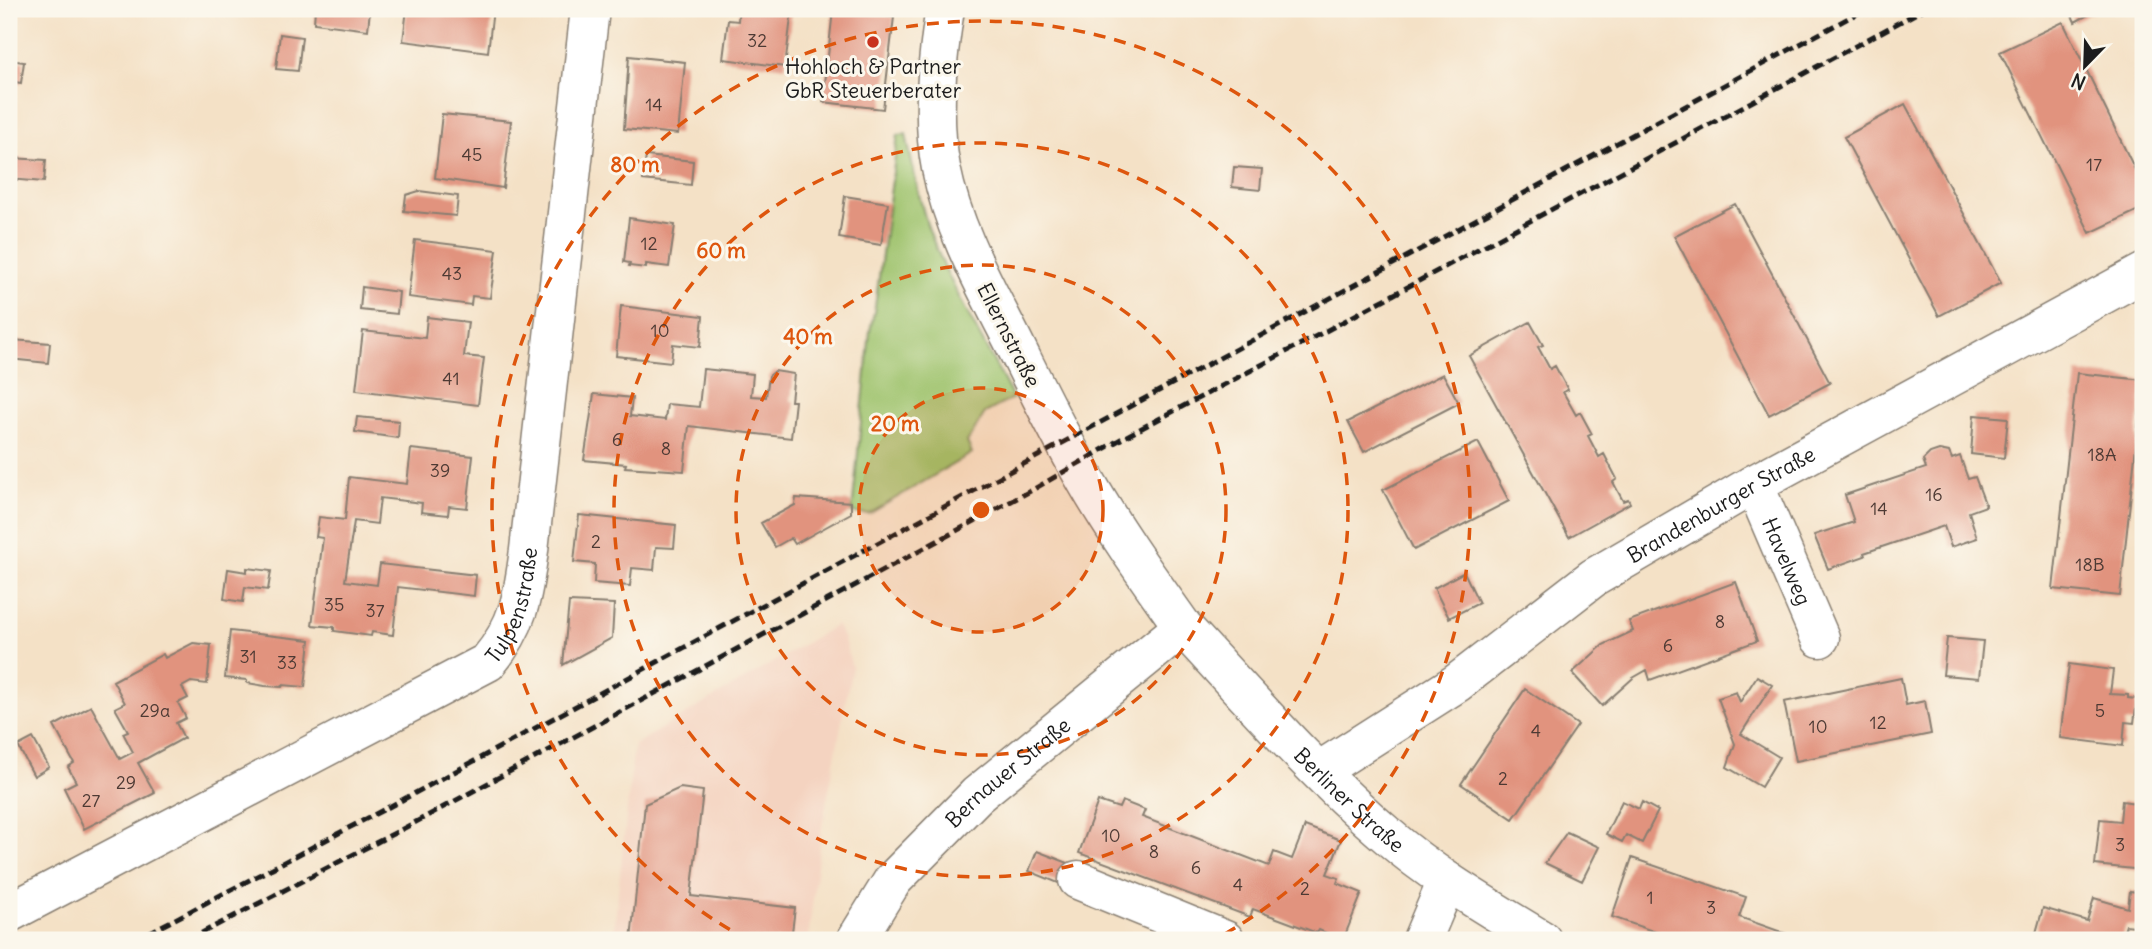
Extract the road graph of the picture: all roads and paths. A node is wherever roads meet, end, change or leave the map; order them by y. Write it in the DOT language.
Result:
graph roads {
  1 [pos="590,9"];
  2 [pos="945,9"];
  3 [pos="2143,273"];
  4 [pos="1754,484"];
  5 [pos="1183,628"];
  6 [pos="1820,638"];
  7 [pos="1319,771"];
  8 [pos="1078,880"];
  9 [pos="1447,881"];
  10 [pos="9,913"];
  11 [pos="856,940"];
  12 [pos="1225,940"];
  13 [pos="1422,940"];
  14 [pos="1542,940"];
  1 -- 10 [label="street, Tulpenstraße"];
  2 -- 5 [label="street, Ellernstraße"];
  3 -- 4 [label="street, Brandenburger Straße"];
  4 -- 6 [label="street, Havelweg"];
  4 -- 7 [label="street, Brandenburger Straße"];
  5 -- 7 [label="street, Berliner Straße"];
  5 -- 11 [label="street, Bernauer Straße"];
  7 -- 9 [label="street, Berliner Straße"];
  8 -- 12 [label="street"];
  9 -- 13 [label="street"];
  9 -- 14 [label="street, Berliner Straße"];
}
